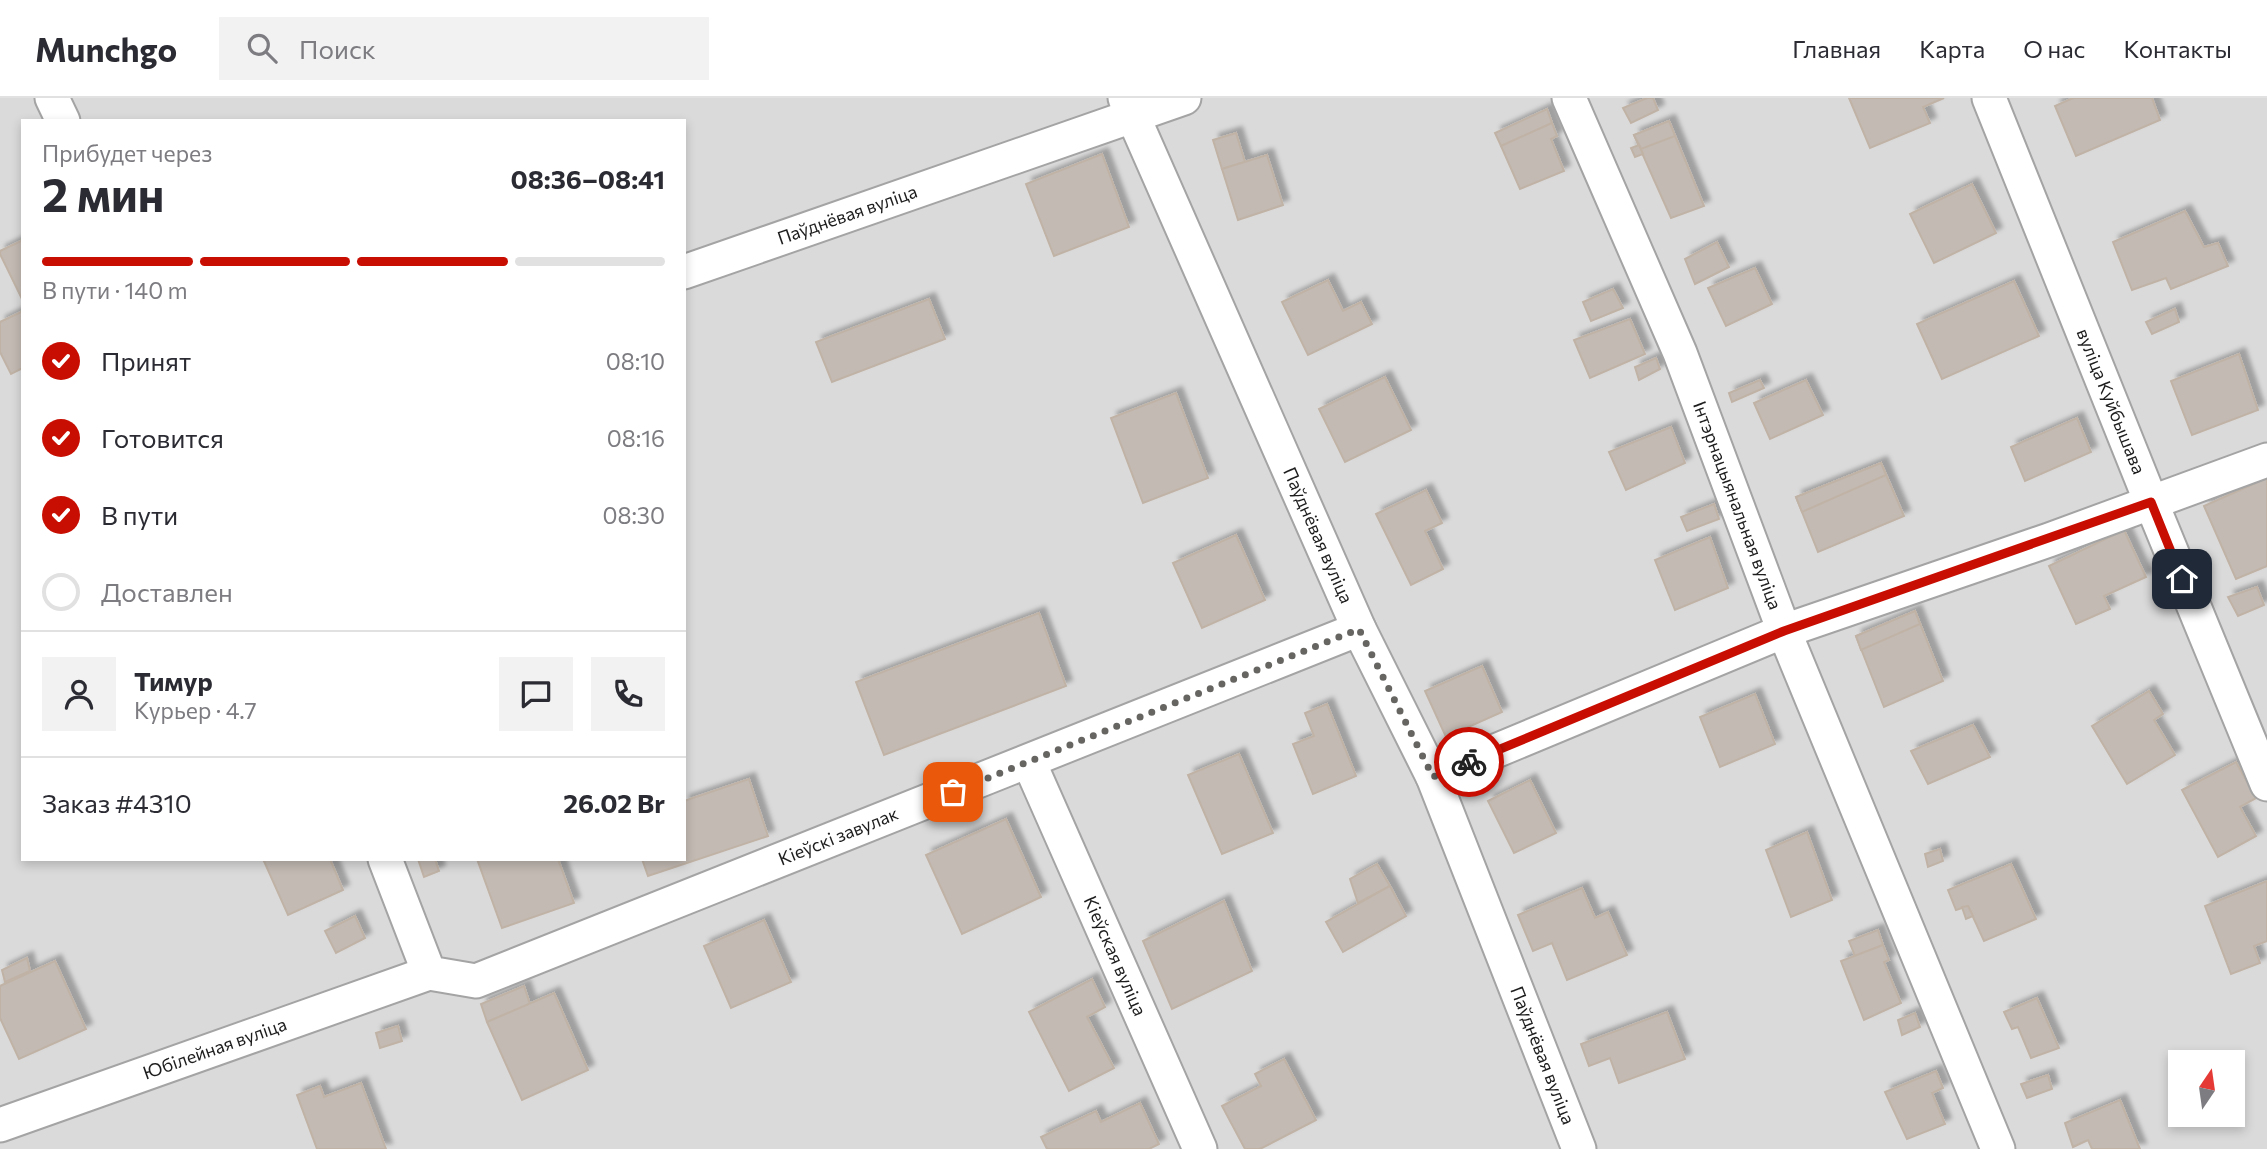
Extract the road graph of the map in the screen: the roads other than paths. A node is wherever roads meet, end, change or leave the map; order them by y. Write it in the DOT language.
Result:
graph roads {
  1 [pos="52,98"];
  2 [pos="1184,98"];
  3 [pos="1569,98"];
  4 [pos="1989,98"];
  5 [pos="1128,108"];
  6 [pos="62,119"];
  7 [pos="686,271"];
  8 [pos="2267,460"];
  9 [pos="2151,502"];
  10 [pos="1359,629"];
  11 [pos="1784,631"];
  12 [pos="1029,762"];
  13 [pos="1433,777"];
  14 [pos="2267,783"];
  15 [pos="386,861"];
  16 [pos="429,973"];
  17 [pos="0,1125"];
  18 [pos="1200,1149"];
  19 [pos="1579,1149"];
  20 [pos="1998,1149"];
  1 -- 6 [label="street"];
  2 -- 5 [label="street"];
  3 -- 11 [label="street, Інтэрнацыянальная вуліца"];
  4 -- 9 [label="street, вуліца Куйбышава"];
  5 -- 7 [label="street, Паўднёвая вуліца"];
  5 -- 10 [label="street, Паўднёвая вуліца"];
  8 -- 9 [label="street"];
  9 -- 11 [label="street"];
  9 -- 14 [label="street, вуліца Куйбышава"];
  10 -- 12 [label="street, Кіеўскі завулак"];
  10 -- 13 [label="street, Паўднёвая вуліца"];
  11 -- 13 [label="street"];
  11 -- 20 [label="street, Інтэрнацыянальная вуліца"];
  12 -- 16 [label="street, Кіеўскі завулак"];
  12 -- 18 [label="street, Кіеўская вуліца"];
  13 -- 19 [label="street, Паўднёвая вуліца"];
  15 -- 16 [label="street"];
  16 -- 17 [label="street, Юбілейная вуліца"];
}
